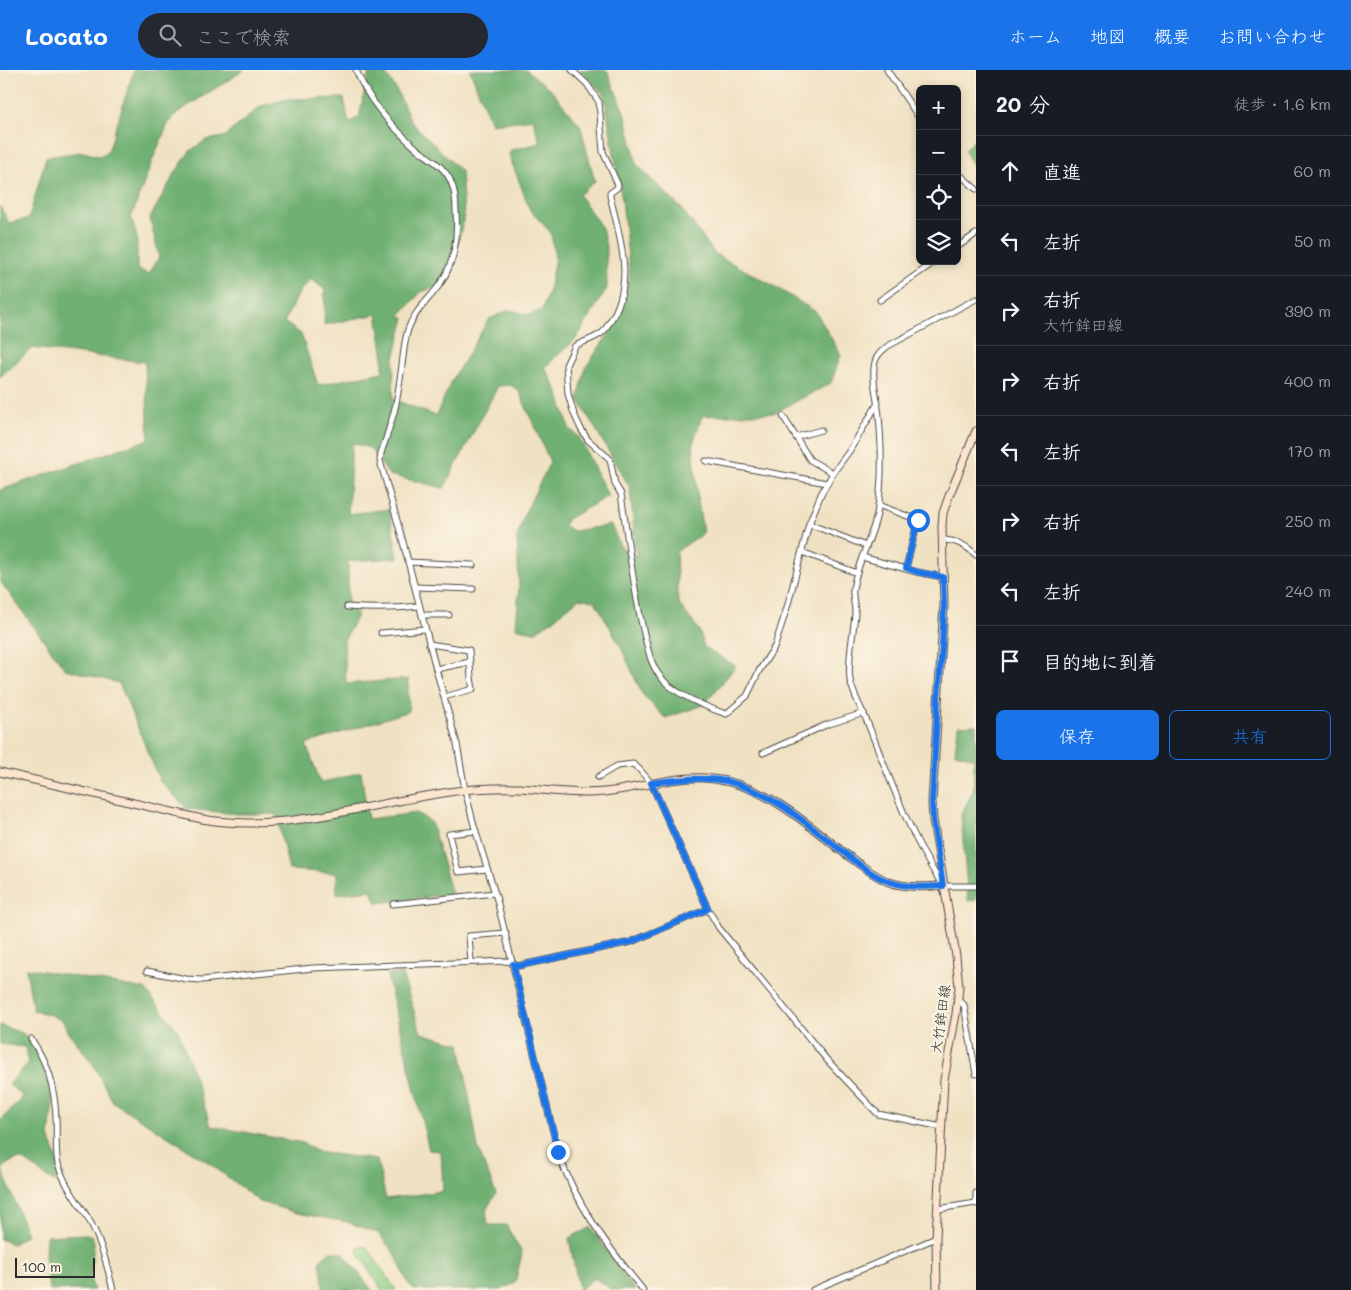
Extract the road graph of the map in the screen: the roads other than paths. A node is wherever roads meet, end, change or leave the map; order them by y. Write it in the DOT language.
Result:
graph roads {
  1 [pos="356,70"];
  2 [pos="572,70"];
  3 [pos="887,70"];
  4 [pos="916,113"];
  5 [pos="960,175"];
  6 [pos="976,189"];
  7 [pos="976,234"];
  8 [pos="961,244"];
  9 [pos="930,265"];
  10 [pos="880,300"];
  11 [pos="976,300"];
  12 [pos="878,403"];
  13 [pos="783,416"];
  14 [pos="821,430"];
  15 [pos="976,430"];
  16 [pos="796,437"];
  17 [pos="706,461"];
  18 [pos="833,474"];
  19 [pos="828,483"];
  20 [pos="878,505"];
  21 [pos="809,524"];
  22 [pos="942,540"];
  23 [pos="866,546"];
  24 [pos="802,552"];
  25 [pos="976,555"];
  26 [pos="862,557"];
  27 [pos="408,562"];
  28 [pos="473,565"];
  29 [pos="906,568"];
  30 [pos="857,572"];
  31 [pos="943,577"];
  32 [pos="414,587"];
  33 [pos="473,589"];
  34 [pos="419,606"];
  35 [pos="347,607"];
  36 [pos="422,615"];
  37 [pos="449,615"];
  38 [pos="425,629"];
  39 [pos="381,632"];
  40 [pos="429,644"];
  41 [pos="470,662"];
  42 [pos="436,669"];
  43 [pos="444,697"];
  44 [pos="864,713"];
  45 [pos="763,753"];
  46 [pos="0,772"];
  47 [pos="598,777"];
  48 [pos="651,783"];
  49 [pos="465,790"];
  50 [pos="476,831"];
  51 [pos="487,869"];
  52 [pos="943,886"];
  53 [pos="976,886"];
  54 [pos="495,893"];
  55 [pos="393,904"];
  56 [pos="708,909"];
  57 [pos="506,933"];
  58 [pos="471,962"];
  59 [pos="513,964"];
  60 [pos="146,971"];
  61 [pos="958,999"];
  62 [pos="31,1039"];
  63 [pos="976,1074"];
  64 [pos="942,1126"];
  65 [pos="976,1193"];
  66 [pos="976,1204"];
  67 [pos="938,1210"];
  68 [pos="936,1238"];
  69 [pos="113,1290"];
  70 [pos="643,1290"];
  71 [pos="813,1290"];
  72 [pos="937,1290"];
  1 -- 27 [label="street"];
  2 -- 24 [label="street"];
  3 -- 4 [label="street"];
  5 -- 6 [label="street"];
  7 -- 8 [label="street"];
  9 -- 10 [label="street"];
  11 -- 12 [label="street"];
  12 -- 18 [label="street"];
  12 -- 20 [label="street"];
  13 -- 16 [label="street"];
  14 -- 16 [label="street"];
  15 -- 22 [label="street, 大竹鉾田線"];
  16 -- 18 [label="street"];
  17 -- 19 [label="street"];
  18 -- 19 [label="street"];
  19 -- 21 [label="street"];
  20 -- 23 [label="street"];
  20 -- 29 [label="street"];
  21 -- 23 [label="street"];
  21 -- 24 [label="street"];
  22 -- 25 [label="street"];
  22 -- 31 [label="street, 大竹鉾田線"];
  23 -- 26 [label="street"];
  24 -- 30 [label="street"];
  26 -- 29 [label="street"];
  26 -- 30 [label="street"];
  27 -- 28 [label="street"];
  27 -- 32 [label="street"];
  29 -- 31 [label="street"];
  30 -- 44 [label="street"];
  31 -- 52 [label="street, 大竹鉾田線"];
  32 -- 33 [label="street"];
  32 -- 34 [label="street"];
  34 -- 35 [label="street"];
  34 -- 36 [label="street"];
  36 -- 37 [label="street"];
  36 -- 38 [label="street"];
  38 -- 39 [label="street"];
  38 -- 40 [label="street"];
  40 -- 41 [label="street"];
  40 -- 42 [label="street"];
  41 -- 42 [label="street"];
  41 -- 43 [label="street"];
  42 -- 43 [label="street"];
  43 -- 49 [label="street"];
  44 -- 45 [label="street"];
  44 -- 52 [label="street"];
  46 -- 49 [label="street"];
  47 -- 48 [label="street"];
  48 -- 49 [label="street"];
  48 -- 52 [label="street"];
  48 -- 56 [label="street"];
  49 -- 50 [label="street"];
  50 -- 51 [label="street"];
  50 -- 51 [label="street"];
  51 -- 54 [label="street"];
  52 -- 53 [label="street"];
  52 -- 61 [label="street, 大竹鉾田線"];
  54 -- 55 [label="street"];
  54 -- 57 [label="street"];
  56 -- 59 [label="street"];
  56 -- 64 [label="street"];
  57 -- 58 [label="street"];
  57 -- 59 [label="street"];
  58 -- 59 [label="street"];
  58 -- 60 [label="street"];
  59 -- 70 [label="street"];
  61 -- 63 [label="street"];
  61 -- 64 [label="street, 大竹鉾田線"];
  62 -- 69 [label="street"];
  64 -- 67 [label="street, 大竹鉾田線"];
  65 -- 66 [label="street"];
  66 -- 67 [label="street"];
  67 -- 68 [label="street, 大竹鉾田線"];
  68 -- 71 [label="street"];
  68 -- 72 [label="street, 大竹鉾田線"];
}
